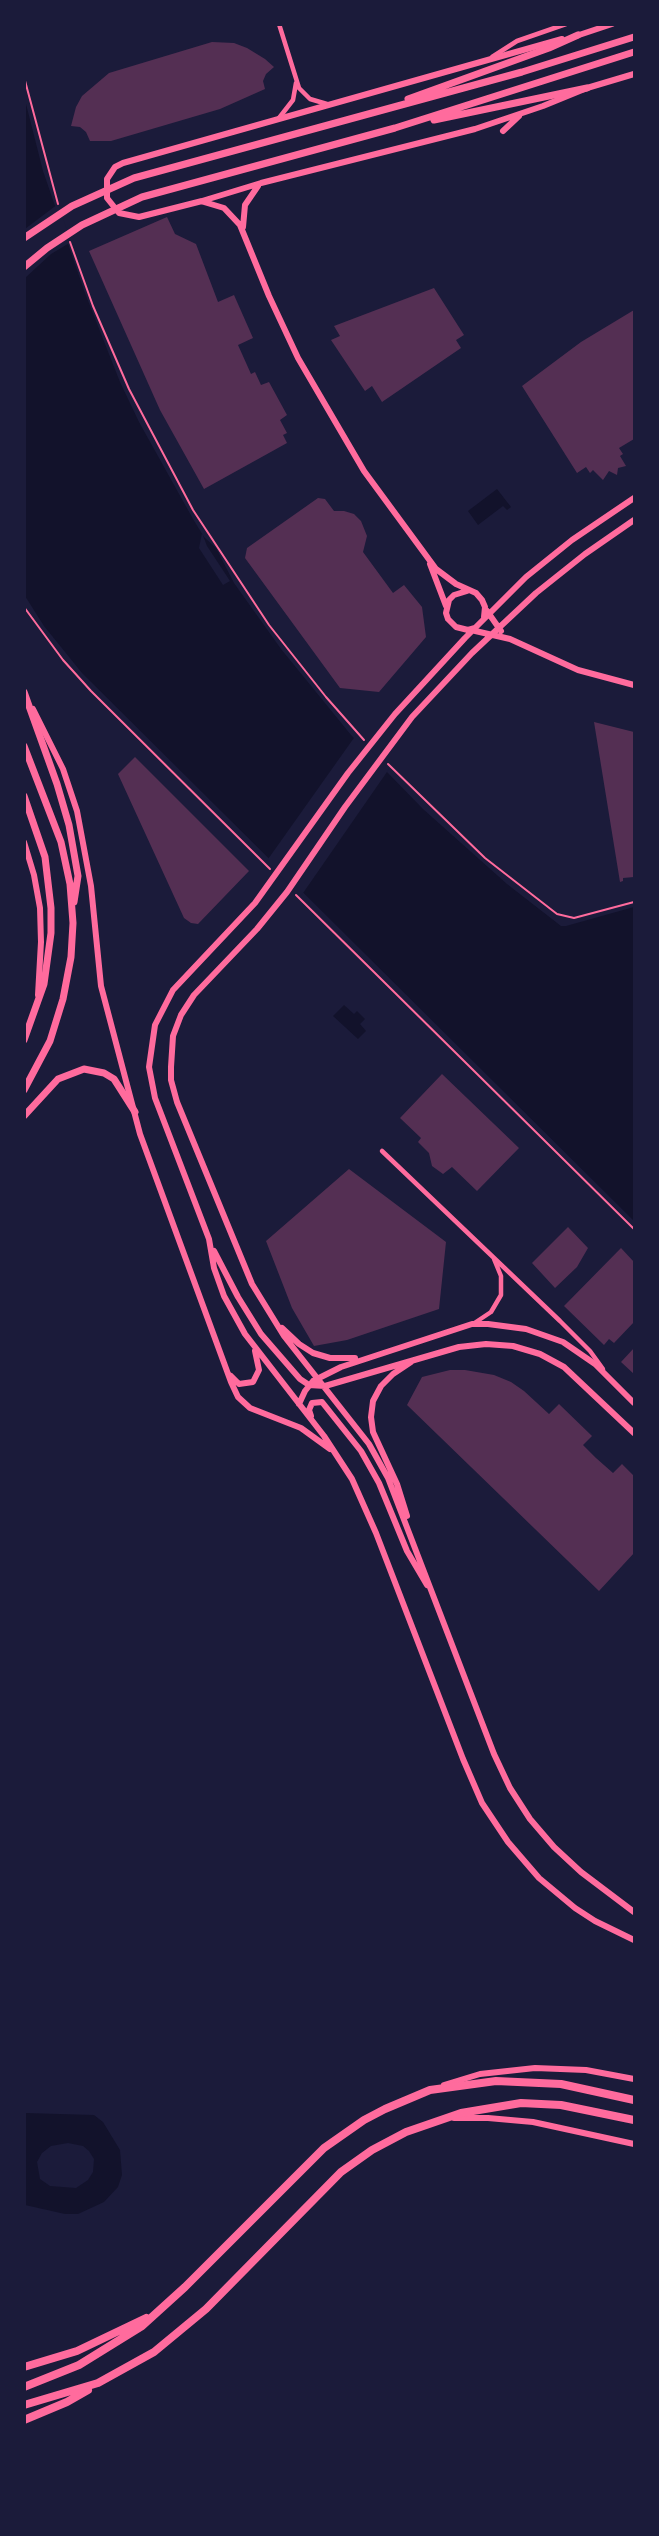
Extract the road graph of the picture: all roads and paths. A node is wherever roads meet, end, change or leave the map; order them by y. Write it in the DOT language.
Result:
graph roads {
  1 [pos="566,24"];
  2 [pos="612,24"];
  3 [pos="279,26"];
  4 [pos="578,35"];
  5 [pos="635,37"];
  6 [pos="635,52"];
  7 [pos="492,57"];
  8 [pos="635,74"];
  9 [pos="24,77"];
  10 [pos="296,82"];
  11 [pos="587,88"];
  12 [pos="331,104"];
  13 [pos="391,108"];
  14 [pos="520,114"];
  15 [pos="276,120"];
  16 [pos="395,128"];
  17 [pos="503,131"];
  18 [pos="261,183"];
  19 [pos="202,201"];
  20 [pos="59,208"];
  21 [pos="244,232"];
  22 [pos="24,238"];
  23 [pos="70,242"];
  24 [pos="24,267"];
  25 [pos="635,498"];
  26 [pos="635,520"];
  27 [pos="427,559"];
  28 [pos="467,591"];
  29 [pos="24,607"];
  30 [pos="446,607"];
  31 [pos="485,607"];
  32 [pos="468,630"];
  33 [pos="510,639"];
  34 [pos="635,685"];
  35 [pos="24,692"];
  36 [pos="366,742"];
  37 [pos="24,746"];
  38 [pos="386,762"];
  39 [pos="24,796"];
  40 [pos="24,842"];
  41 [pos="275,874"];
  42 [pos="295,894"];
  43 [pos="635,902"];
  44 [pos="72,906"];
  45 [pos="37,1009"];
  46 [pos="24,1040"];
  47 [pos="24,1090"];
  48 [pos="135,1112"];
  49 [pos="24,1116"];
  50 [pos="382,1151"];
  51 [pos="635,1229"];
  52 [pos="209,1239"];
  53 [pos="490,1253"];
  54 [pos="271,1317"];
  55 [pos="472,1324"];
  56 [pos="253,1346"];
  57 [pos="364,1357"];
  58 [pos="419,1357"];
  59 [pos="229,1374"];
  60 [pos="318,1377"];
  61 [pos="609,1378"];
  62 [pos="309,1385"];
  63 [pos="325,1386"];
  64 [pos="635,1403"];
  65 [pos="299,1404"];
  66 [pos="314,1424"];
  67 [pos="635,1433"];
  68 [pos="342,1462"];
  69 [pos="415,1543"];
  70 [pos="435,1595"];
  71 [pos="635,1912"];
  72 [pos="635,1940"];
  73 [pos="635,2079"];
  74 [pos="430,2090"];
  75 [pos="635,2100"];
  76 [pos="442,2119"];
  77 [pos="635,2120"];
  78 [pos="635,2144"];
  79 [pos="161,2310"];
  80 [pos="24,2367"];
  81 [pos="98,2383"];
  82 [pos="24,2388"];
  83 [pos="24,2405"];
  84 [pos="24,2420"];
  1 -- 7 [label="street"];
  2 -- 4 [label="street"];
  3 -- 10 [label="street"];
  4 -- 7 [label="street"];
  4 -- 13 [label="main road"];
  5 -- 13 [label="main road"];
  6 -- 16 [label="main road"];
  7 -- 12 [label="street"];
  8 -- 11 [label="street"];
  9 -- 20 [label="path"];
  10 -- 12 [label="street"];
  10 -- 15 [label="street"];
  11 -- 14 [label="street"];
  11 -- 16 [label="main road"];
  12 -- 15 [label="street"];
  13 -- 22 [label="main road"];
  14 -- 17 [label="street"];
  14 -- 18 [label="street"];
  15 -- 19 [label="street"];
  16 -- 24 [label="main road"];
  18 -- 19 [label="street"];
  18 -- 21 [label="street"];
  19 -- 21 [label="street"];
  21 -- 27 [label="street"];
  23 -- 36 [label="path"];
  25 -- 52 [label="street"];
  26 -- 54 [label="street"];
  27 -- 28 [label="street"];
  27 -- 30 [label="street"];
  28 -- 30 [label="street"];
  28 -- 31 [label="street"];
  29 -- 41 [label="path"];
  30 -- 32 [label="street"];
  31 -- 32 [label="street"];
  31 -- 33 [label="street"];
  32 -- 33 [label="street"];
  33 -- 34 [label="street"];
  35 -- 44 [label="main road"];
  35 -- 48 [label="street"];
  37 -- 44 [label="main road"];
  38 -- 43 [label="path"];
  39 -- 45 [label="main road"];
  40 -- 45 [label="street"];
  42 -- 51 [label="path"];
  44 -- 47 [label="main road"];
  45 -- 46 [label="main road"];
  48 -- 49 [label="main road"];
  48 -- 59 [label="street"];
  50 -- 53 [label="street"];
  52 -- 56 [label="street"];
  52 -- 62 [label="street"];
  53 -- 55 [label="street"];
  53 -- 61 [label="street"];
  54 -- 57 [label="street"];
  54 -- 60 [label="street"];
  55 -- 57 [label="street"];
  55 -- 61 [label="street"];
  56 -- 59 [label="street"];
  56 -- 65 [label="street"];
  57 -- 60 [label="street"];
  58 -- 63 [label="street"];
  58 -- 67 [label="street"];
  58 -- 69 [label="street"];
  59 -- 68 [label="street"];
  60 -- 62 [label="street"];
  60 -- 63 [label="street"];
  61 -- 64 [label="street"];
  62 -- 63 [label="street"];
  62 -- 65 [label="street"];
  63 -- 69 [label="street"];
  65 -- 66 [label="street"];
  66 -- 68 [label="street"];
  66 -- 70 [label="street"];
  68 -- 72 [label="street"];
  69 -- 70 [label="street"];
  70 -- 71 [label="street"];
  73 -- 74 [label="street"];
  74 -- 75 [label="main road"];
  74 -- 79 [label="main road"];
  76 -- 77 [label="main road"];
  76 -- 78 [label="street"];
  76 -- 81 [label="main road"];
  79 -- 80 [label="main road"];
  79 -- 82 [label="main road"];
  81 -- 83 [label="main road"];
  81 -- 84 [label="main road"];
}
